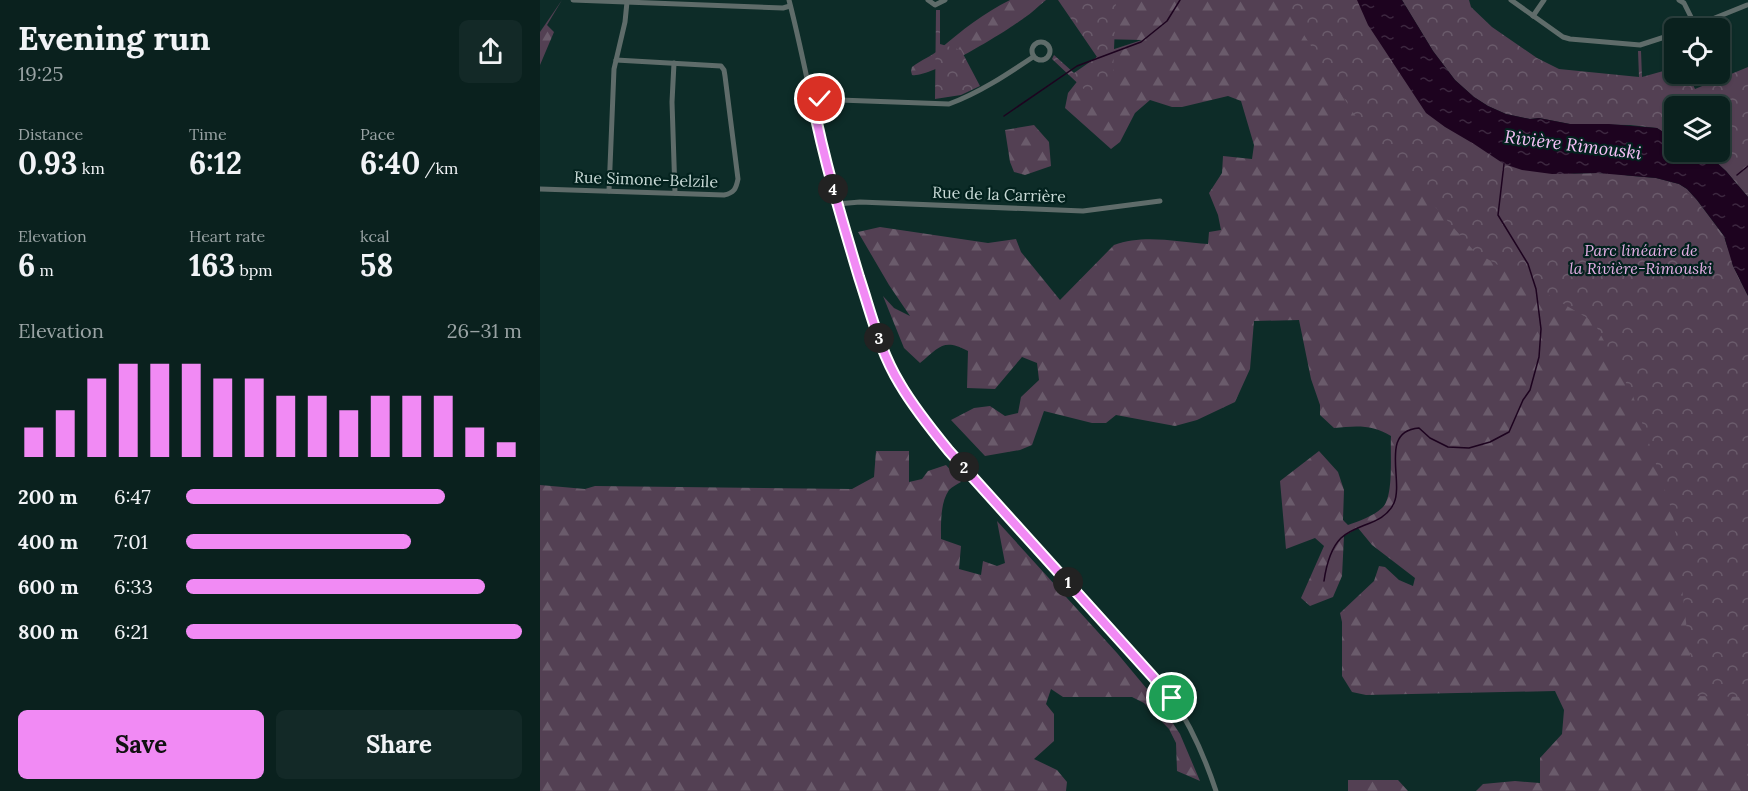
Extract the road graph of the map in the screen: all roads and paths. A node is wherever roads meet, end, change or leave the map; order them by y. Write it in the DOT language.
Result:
graph roads {
  1 [pos="573,0"];
  2 [pos="928,0"];
  3 [pos="945,0"];
  4 [pos="1511,0"];
  5 [pos="1544,0"];
  6 [pos="1679,0"];
  7 [pos="627,2"];
  8 [pos="790,3"];
  9 [pos="1747,4"];
  10 [pos="1533,16"];
  11 [pos="1689,18"];
  12 [pos="1716,18"];
  13 [pos="1664,37"];
  14 [pos="1033,57"];
  15 [pos="616,60"];
  16 [pos="674,63"];
  17 [pos="812,99"];
  18 [pos="540,189"];
  19 [pos="609,191"];
  20 [pos="675,194"];
  21 [pos="1160,201"];
  22 [pos="837,204"];
  23 [pos="1216,791"];
  1 -- 7 [label="street"];
  2 -- 3 [label="street"];
  4 -- 10 [label="street"];
  5 -- 10 [label="street"];
  6 -- 11 [label="street"];
  7 -- 8 [label="street"];
  7 -- 15 [label="street"];
  8 -- 17 [label="street"];
  9 -- 12 [label="street"];
  10 -- 13 [label="street"];
  14 -- 17 [label="street"];
  15 -- 16 [label="street, Rue Simone-Belzile"];
  15 -- 19 [label="street"];
  16 -- 20 [label="street"];
  16 -- 20 [label="street, Rue Simone-Belzile"];
  17 -- 22 [label="street"];
  18 -- 19 [label="street, Rue Simone-Belzile"];
  19 -- 20 [label="street, Rue Simone-Belzile"];
  21 -- 22 [label="street, Rue de la Carrière"];
  22 -- 23 [label="street"];
}
